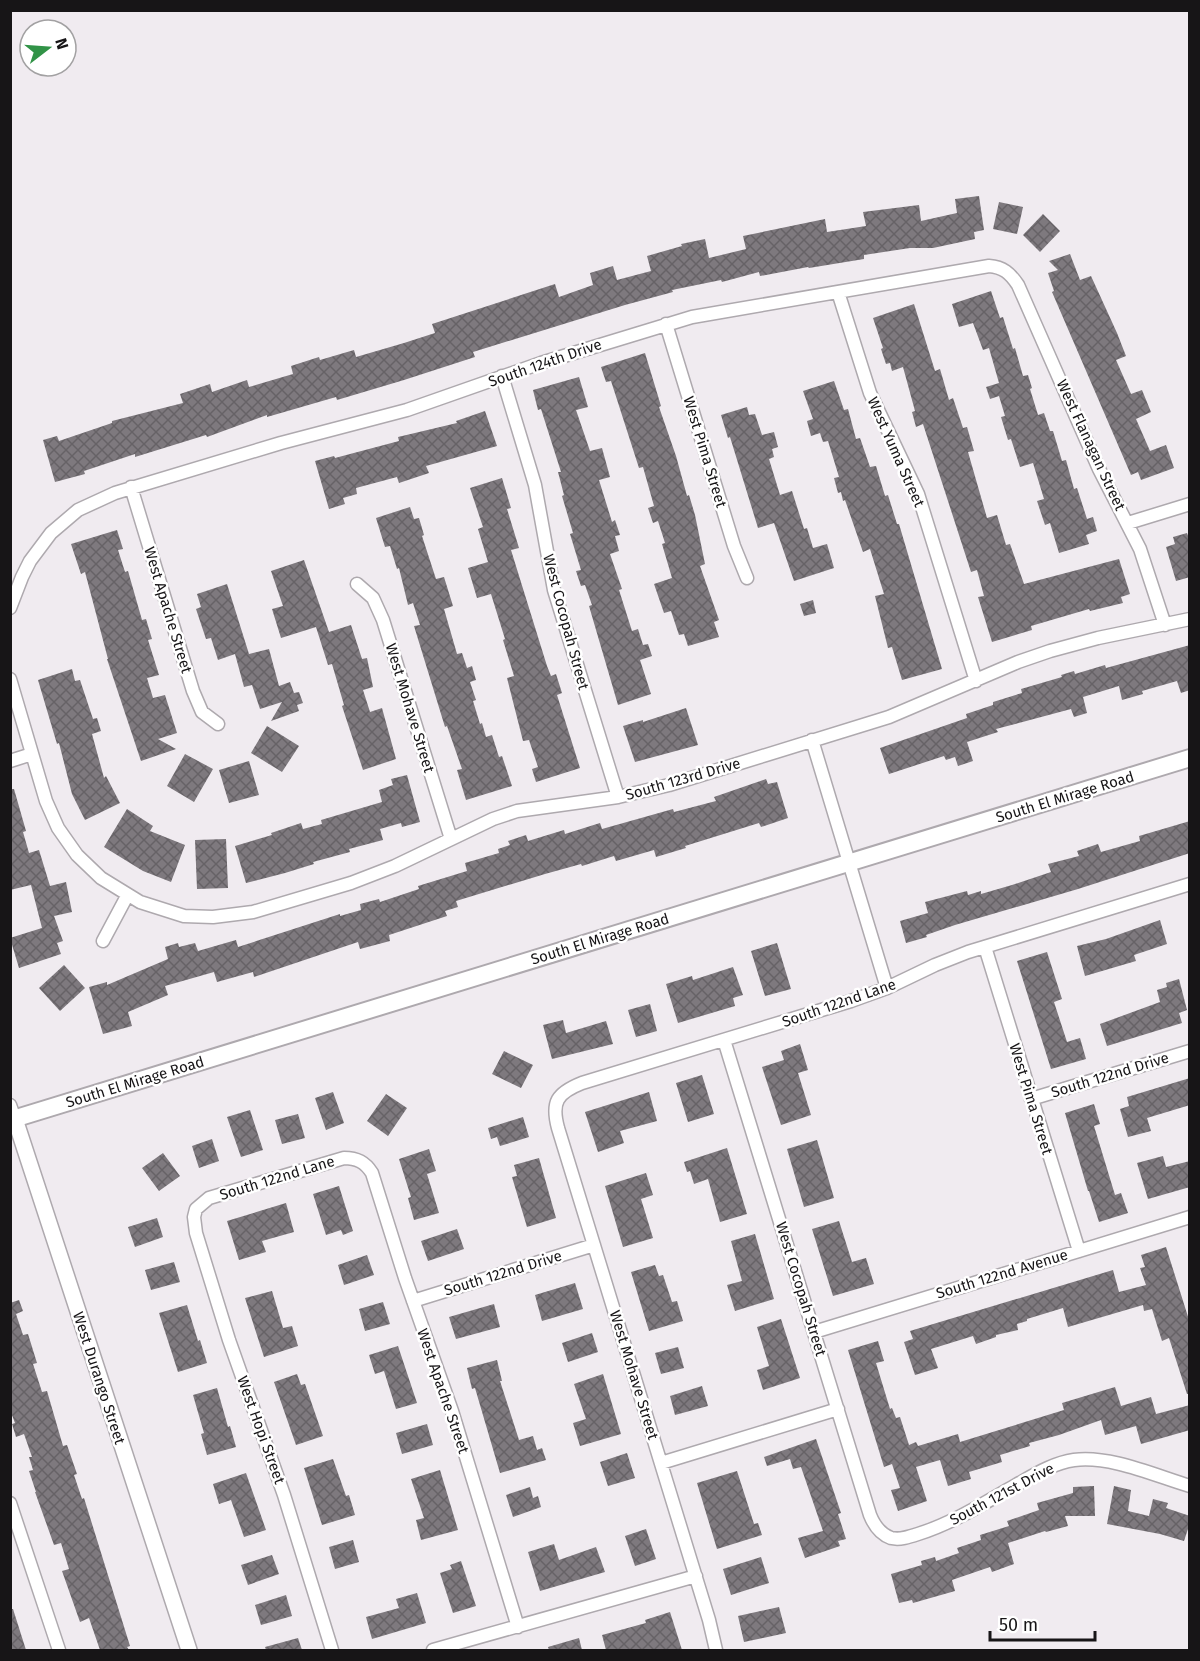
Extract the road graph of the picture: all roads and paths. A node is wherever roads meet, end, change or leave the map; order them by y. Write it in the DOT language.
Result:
graph roads {
  1 [pos="1006,270"];
  2 [pos="838,292"];
  3 [pos="666,324"];
  4 [pos="502,376"];
  5 [pos="131,487"];
  6 [pos="1190,504"];
  7 [pos="1128,523"];
  8 [pos="747,579"];
  9 [pos="357,584"];
  10 [pos="10,608"];
  11 [pos="1190,620"];
  12 [pos="1165,625"];
  13 [pos="10,679"];
  14 [pos="976,681"];
  15 [pos="218,724"];
  16 [pos="812,740"];
  17 [pos="32,754"];
  18 [pos="1190,758"];
  19 [pos="10,761"];
  20 [pos="618,797"];
  21 [pos="451,839"];
  22 [pos="849,863"];
  23 [pos="1190,884"];
  24 [pos="128,896"];
  25 [pos="103,941"];
  26 [pos="985,946"];
  27 [pos="887,988"];
  28 [pos="724,1040"];
  29 [pos="1190,1051"];
  30 [pos="557,1099"];
  31 [pos="1031,1099"];
  32 [pos="12,1115"];
  33 [pos="361,1161"];
  34 [pos="196,1209"];
  35 [pos="1189,1221"];
  36 [pos="594,1245"];
  37 [pos="1079,1251"];
  38 [pos="413,1301"];
  39 [pos="814,1332"];
  40 [pos="838,1409"];
  41 [pos="661,1463"];
  42 [pos="1190,1486"];
  43 [pos="10,1503"];
  44 [pos="885,1535"];
  45 [pos="696,1576"];
  46 [pos="518,1627"];
  47 [pos="59,1650"];
  48 [pos="189,1650"];
  49 [pos="332,1650"];
  50 [pos="433,1650"];
  51 [pos="716,1650"];
  1 -- 2 [label="street, South 124th Drive"];
  1 -- 7 [label="street, West Flanagan Street"];
  2 -- 3 [label="street, South 124th Drive"];
  2 -- 14 [label="street, West Yuma Street"];
  3 -- 4 [label="street, South 124th Drive"];
  3 -- 8 [label="street, West Pima Street"];
  4 -- 5 [label="street, South 124th Drive"];
  4 -- 20 [label="street, West Cocopah Street"];
  5 -- 10 [label="street, South 124th Drive"];
  5 -- 15 [label="street, West Apache Street"];
  6 -- 7 [label="street"];
  7 -- 12 [label="street, West Flanagan Street"];
  9 -- 21 [label="street, West Mohave Street"];
  11 -- 12 [label="street, South 123rd Drive"];
  12 -- 14 [label="street, South 123rd Drive"];
  13 -- 17 [label="street"];
  14 -- 16 [label="street, South 123rd Drive"];
  16 -- 20 [label="street, South 123rd Drive"];
  16 -- 22 [label="street"];
  17 -- 19 [label="street"];
  17 -- 24 [label="street"];
  18 -- 22 [label="main road, South El Mirage Road"];
  20 -- 21 [label="street, South 123rd Drive"];
  21 -- 24 [label="street, South 123rd Drive"];
  22 -- 27 [label="street"];
  22 -- 32 [label="main road, South El Mirage Road"];
  23 -- 26 [label="street, South 122nd Lane"];
  24 -- 25 [label="street"];
  26 -- 27 [label="street, South 122nd Lane"];
  26 -- 31 [label="street, West Pima Street"];
  27 -- 28 [label="street, South 122nd Lane"];
  28 -- 30 [label="street, South 122nd Lane"];
  28 -- 39 [label="street, West Cocopah Street"];
  29 -- 31 [label="street, South 122nd Drive"];
  30 -- 36 [label="street, West Mohave Street"];
  31 -- 37 [label="street, West Pima Street"];
  32 -- 48 [label="street, West Durango Street"];
  33 -- 34 [label="street, South 122nd Lane"];
  33 -- 38 [label="street, West Apache Street"];
  34 -- 49 [label="street, West Hopi Street"];
  35 -- 37 [label="street, South 122nd Avenue"];
  36 -- 38 [label="street, South 122nd Drive"];
  36 -- 41 [label="street, West Mohave Street"];
  37 -- 39 [label="street, South 122nd Avenue"];
  38 -- 46 [label="street, West Apache Street"];
  39 -- 40 [label="street, West Cocopah Street"];
  40 -- 41 [label="street"];
  40 -- 44 [label="street, West Cocopah Street"];
  41 -- 45 [label="street, West Mohave Street"];
  42 -- 44 [label="street, South 121st Drive"];
  43 -- 47 [label="street"];
  45 -- 46 [label="street"];
  45 -- 51 [label="street, West Mohave Street"];
  46 -- 50 [label="street"];
}
